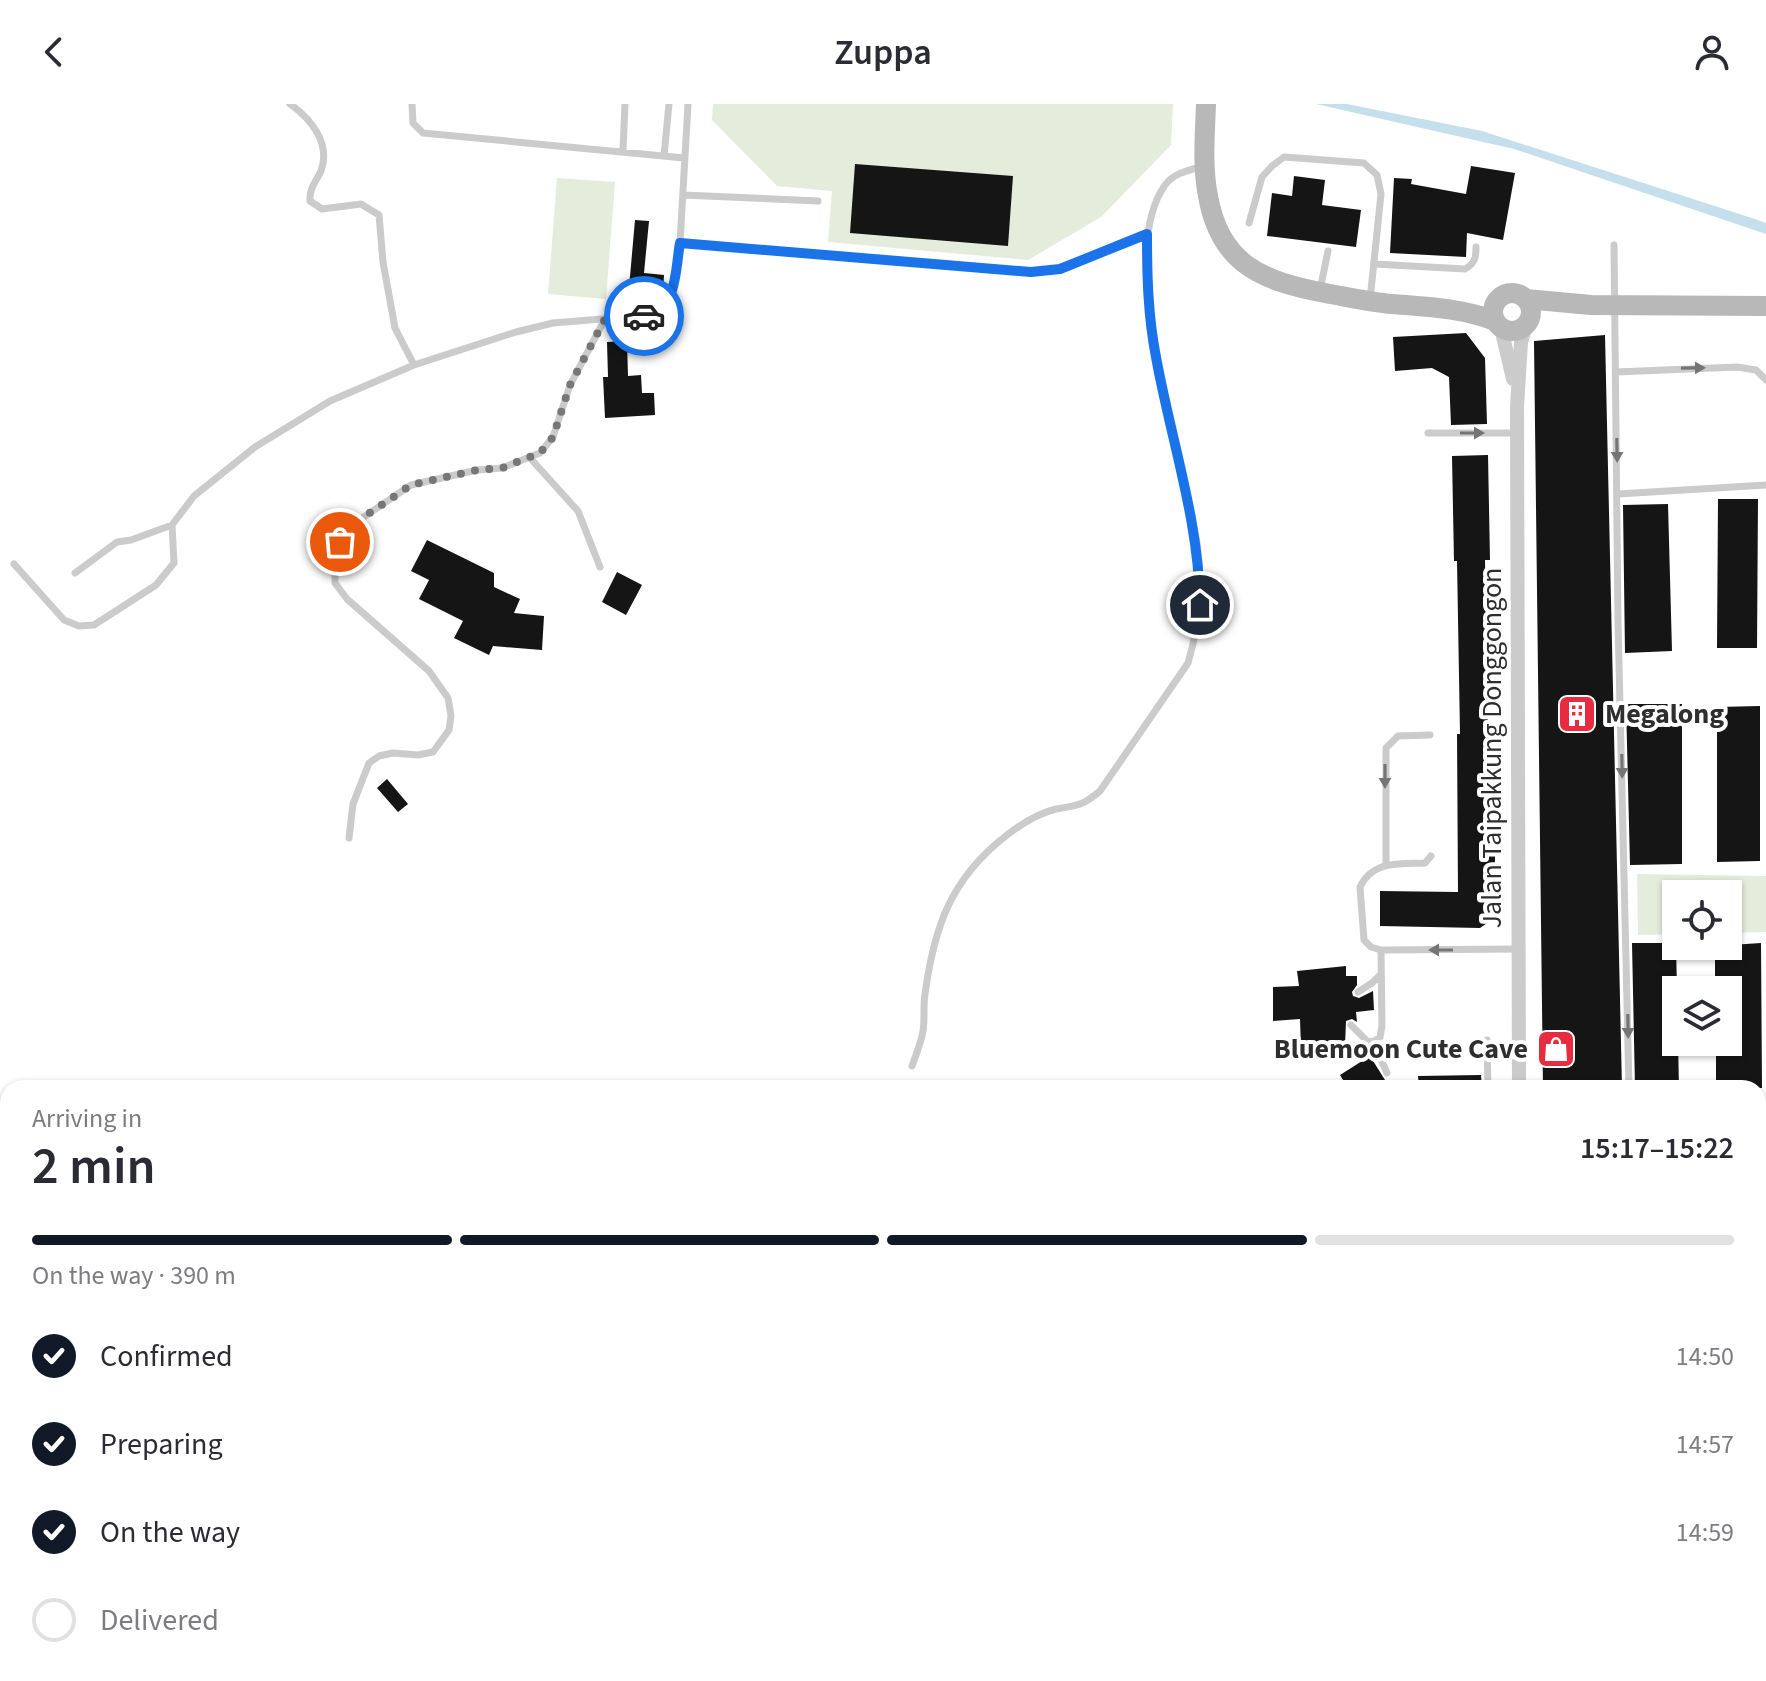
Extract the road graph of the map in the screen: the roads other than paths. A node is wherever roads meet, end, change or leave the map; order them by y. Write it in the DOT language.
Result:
graph roads {
  1 [pos="290,104"];
  2 [pos="412,104"];
  3 [pos="625,104"];
  4 [pos="669,104"];
  5 [pos="688,104"];
  6 [pos="1206,104"];
  7 [pos="623,151"];
  8 [pos="664,156"];
  9 [pos="684,158"];
  10 [pos="1205,165"];
  11 [pos="683,195"];
  12 [pos="818,201"];
  13 [pos="1249,223"];
  14 [pos="1147,234"];
  15 [pos="680,243"];
  16 [pos="1614,245"];
  17 [pos="1476,247"];
  18 [pos="1328,251"];
  19 [pos="1374,264"];
  20 [pos="1320,292"];
  21 [pos="1501,296"];
  22 [pos="1370,302"];
  23 [pos="1616,305"];
  24 [pos="1429,306"];
  25 [pos="1766,306"];
  26 [pos="1528,313"];
  27 [pos="605,319"];
  28 [pos="1498,325"];
  29 [pos="414,365"];
  30 [pos="1616,372"];
  31 [pos="1766,380"];
  32 [pos="1517,407"];
  33 [pos="1428,433"];
  34 [pos="1516,433"];
  35 [pos="531,459"];
  36 [pos="1766,485"];
  37 [pos="1618,494"];
  38 [pos="172,525"];
  39 [pos="14,564"];
  40 [pos="600,567"];
  41 [pos="75,573"];
  42 [pos="1430,735"];
  43 [pos="349,838"];
  44 [pos="1431,856"];
  45 [pos="1386,864"];
  46 [pos="1519,949"];
  47 [pos="1381,950"];
  48 [pos="1381,973"];
  49 [pos="1358,992"];
  50 [pos="1351,1025"];
  51 [pos="1487,1040"];
  52 [pos="1373,1042"];
  53 [pos="912,1066"];
  54 [pos="1387,1073"];
  55 [pos="1488,1080"];
  56 [pos="1519,1080"];
  57 [pos="1629,1080"];
  1 -- 29 [label="lane"];
  2 -- 7 [label="lane"];
  3 -- 7 [label="lane"];
  4 -- 8 [label="lane"];
  5 -- 9 [label="lane"];
  6 -- 10 [label="street"];
  7 -- 8 [label="lane"];
  8 -- 9 [label="lane"];
  9 -- 11 [label="lane"];
  10 -- 14 [label="lane"];
  10 -- 20 [label="street"];
  11 -- 12 [label="lane"];
  11 -- 15 [label="lane"];
  13 -- 19 [label="lane"];
  14 -- 15 [label="lane"];
  14 -- 53 [label="lane"];
  15 -- 27 [label="lane"];
  16 -- 23 [label="lane"];
  17 -- 19 [label="lane"];
  18 -- 20 [label="lane"];
  19 -- 22 [label="lane"];
  20 -- 22 [label="street"];
  21 -- 24 [label="street"];
  21 -- 26 [label="street"];
  21 -- 28 [label="street"];
  22 -- 24 [label="street"];
  23 -- 25 [label="street"];
  23 -- 26 [label="street"];
  23 -- 30 [label="lane"];
  24 -- 28 [label="street"];
  26 -- 28 [label="street"];
  26 -- 32 [label="street, Jalan Taipakkung Donggongon"];
  27 -- 29 [label="lane"];
  27 -- 35 [label="lane"];
  28 -- 32 [label="street, Jalan Taipakkung Donggongon"];
  29 -- 38 [label="lane"];
  30 -- 31 [label="lane, one-way"];
  30 -- 37 [label="lane, one-way"];
  32 -- 34 [label="street, Jalan Taipakkung Donggongon"];
  33 -- 34 [label="lane, one-way"];
  34 -- 46 [label="street, Jalan Taipakkung Donggongon"];
  35 -- 40 [label="lane"];
  35 -- 43 [label="lane"];
  36 -- 37 [label="lane"];
  37 -- 57 [label="lane, one-way"];
  38 -- 39 [label="lane"];
  38 -- 41 [label="lane"];
  42 -- 45 [label="lane, one-way"];
  44 -- 45 [label="lane"];
  45 -- 47 [label="lane"];
  46 -- 47 [label="lane, one-way"];
  46 -- 56 [label="street, Jalan Taipakkung Donggongon"];
  47 -- 48 [label="lane"];
  48 -- 49 [label="lane"];
  48 -- 52 [label="lane"];
  50 -- 52 [label="lane"];
  51 -- 55 [label="lane"];
  52 -- 54 [label="lane"];
}
